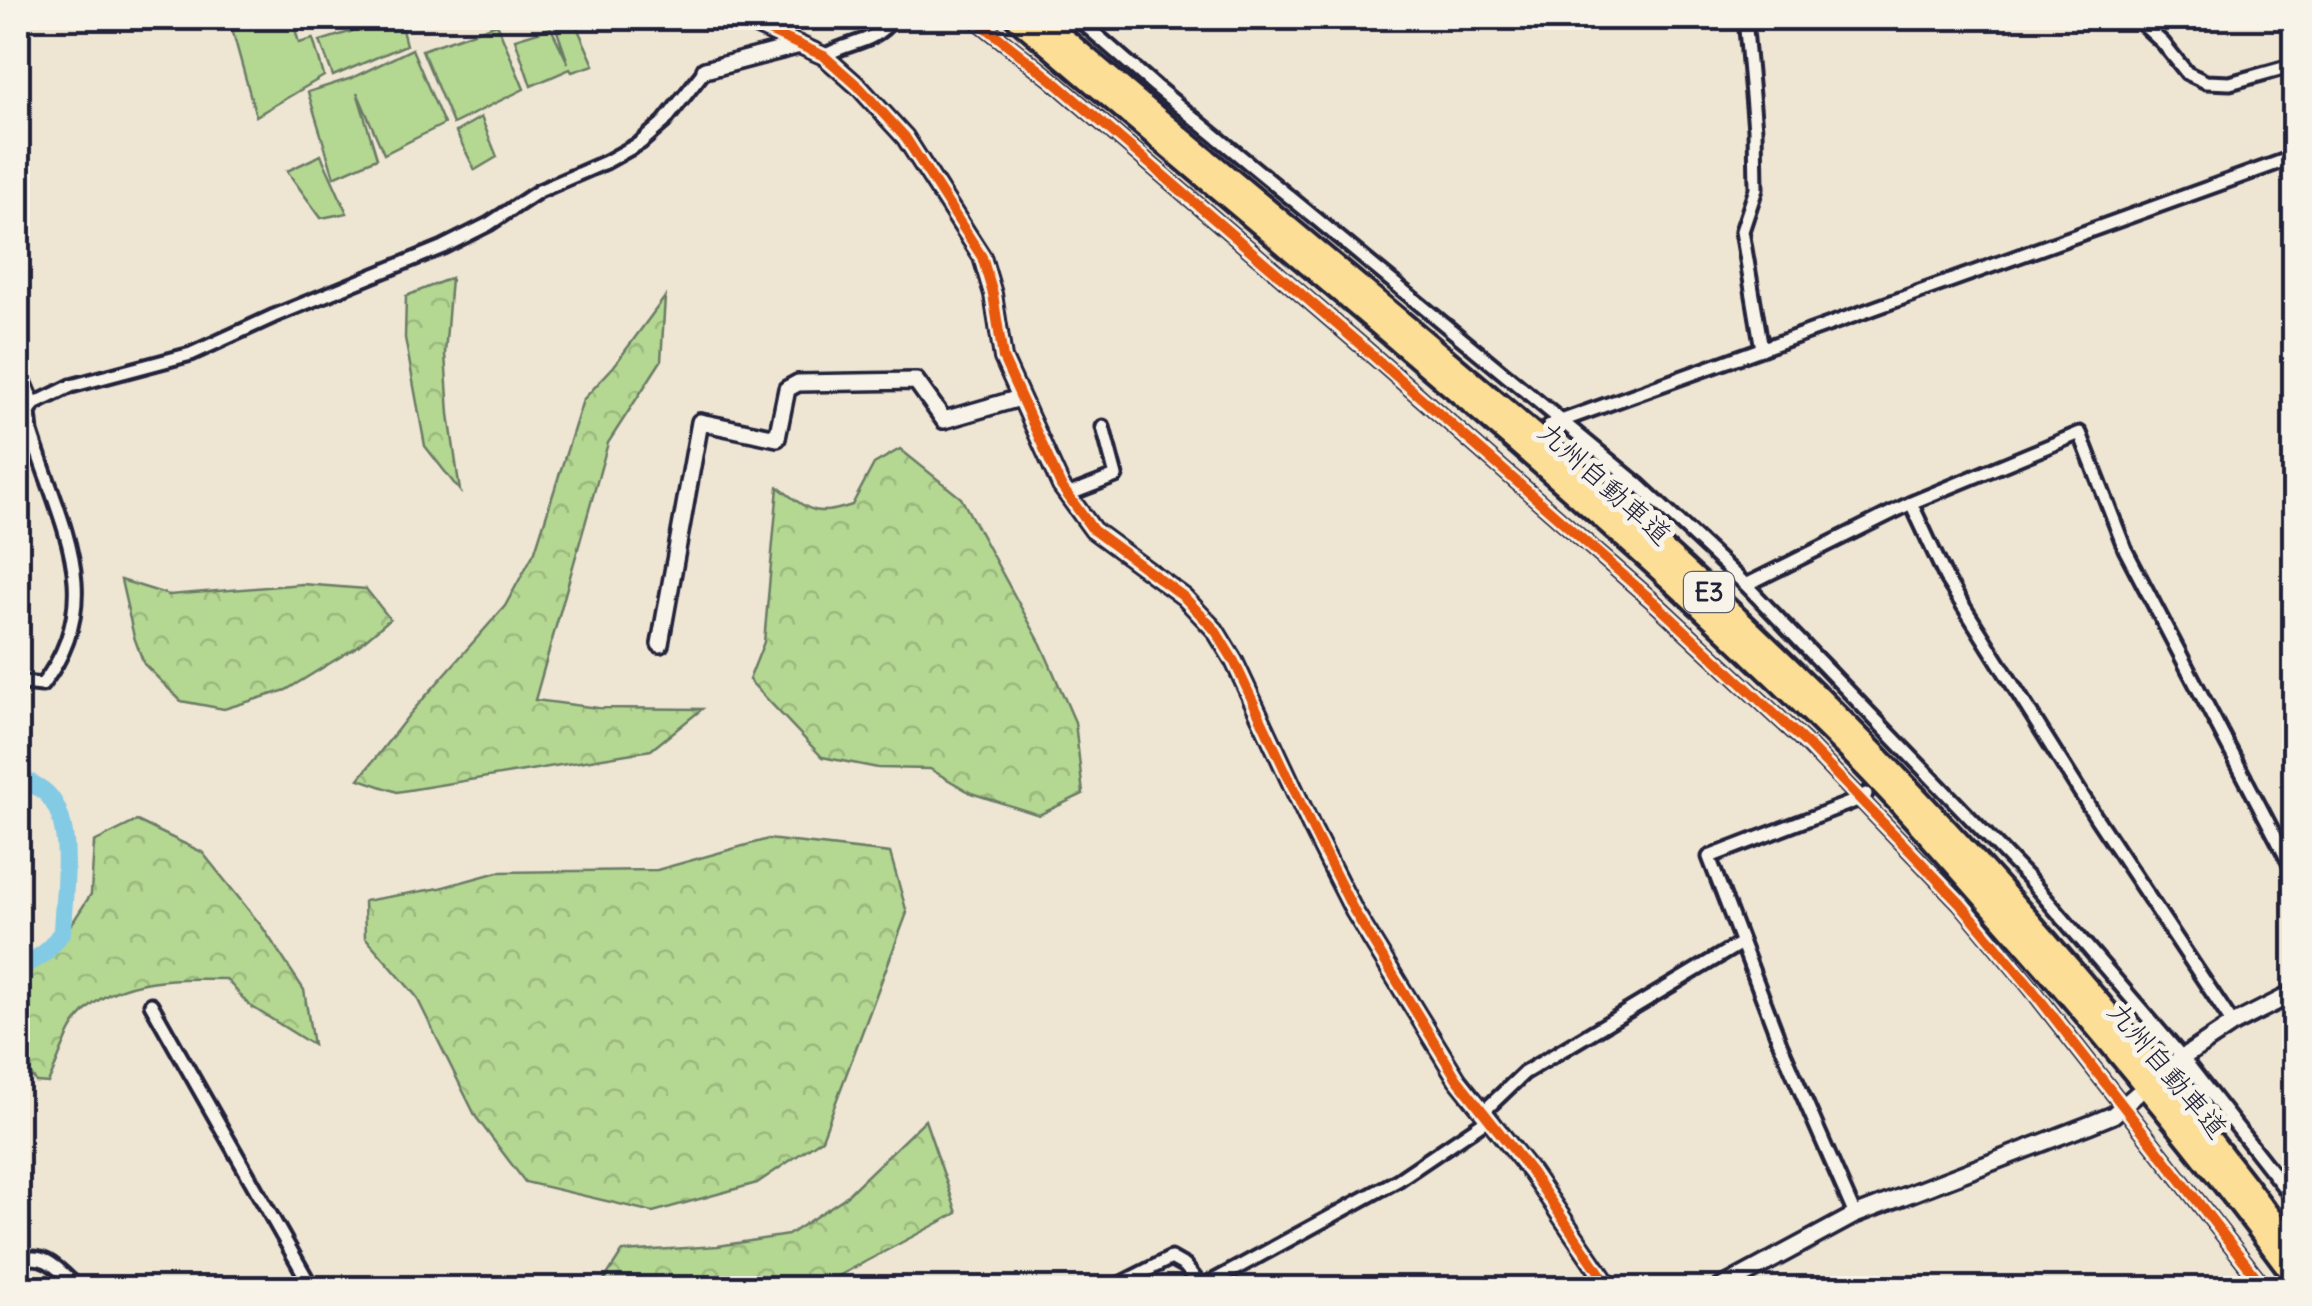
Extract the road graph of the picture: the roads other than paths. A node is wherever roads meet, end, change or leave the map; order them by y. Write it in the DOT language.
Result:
graph roads {
  1 [pos="740,18"];
  2 [pos="894,18"];
  3 [pos="974,18"];
  4 [pos="1017,18"];
  5 [pos="1040,18"];
  6 [pos="1078,18"];
  7 [pos="1745,18"];
  8 [pos="2136,18"];
  9 [pos="800,45"];
  10 [pos="824,56"];
  11 [pos="2294,64"];
  12 [pos="705,70"];
  13 [pos="2294,157"];
  14 [pos="1762,350"];
  15 [pos="18,367"];
  16 [pos="1020,398"];
  17 [pos="34,404"];
  18 [pos="1556,424"];
  19 [pos="1103,427"];
  20 [pos="1067,496"];
  21 [pos="1912,503"];
  22 [pos="1746,585"];
  23 [pos="660,644"];
  24 [pos="18,678"];
  25 [pos="1863,797"];
  26 [pos="2294,872"];
  27 [pos="1741,943"];
  28 [pos="2294,993"];
  29 [pos="151,1004"];
  30 [pos="2233,1024"];
  31 [pos="2182,1057"];
  32 [pos="2167,1068"];
  33 [pos="2137,1094"];
  34 [pos="2124,1107"];
  35 [pos="1486,1115"];
  36 [pos="2294,1200"];
  37 [pos="1855,1215"];
  38 [pos="2294,1249"];
  39 [pos="18,1260"];
  40 [pos="2294,1276"];
  41 [pos="78,1288"];
  42 [pos="312,1288"];
  43 [pos="1112,1288"];
  44 [pos="1610,1288"];
  45 [pos="1720,1288"];
  46 [pos="2265,1288"];
  1 -- 9 [label="street"];
  2 -- 10 [label="street"];
  3 -- 25 [label="street"];
  4 -- 40 [label="highway, 九州自動車道 / E3"];
  5 -- 38 [label="highway, 九州自動車道 / E3"];
  6 -- 18 [label="street"];
  7 -- 14 [label="street"];
  8 -- 11 [label="street"];
  9 -- 10 [label="street"];
  9 -- 12 [label="street"];
  10 -- 16 [label="street"];
  12 -- 17 [label="street"];
  13 -- 14 [label="street"];
  14 -- 18 [label="street"];
  15 -- 17 [label="street"];
  16 -- 20 [label="street"];
  16 -- 23 [label="street"];
  17 -- 24 [label="street"];
  18 -- 22 [label="street"];
  19 -- 20 [label="street"];
  20 -- 35 [label="street"];
  21 -- 22 [label="street"];
  21 -- 26 [label="street"];
  21 -- 30 [label="street"];
  22 -- 31 [label="street"];
  25 -- 27 [label="street"];
  25 -- 34 [label="street"];
  27 -- 35 [label="street"];
  27 -- 37 [label="street"];
  28 -- 30 [label="street"];
  29 -- 42 [label="street"];
  30 -- 31 [label="street"];
  31 -- 32 [label="street"];
  31 -- 36 [label="street"];
  33 -- 34 [label="street"];
  34 -- 37 [label="street"];
  34 -- 46 [label="street"];
  35 -- 43 [label="street"];
  35 -- 44 [label="street"];
  37 -- 45 [label="street"];
  39 -- 41 [label="street"];
}
